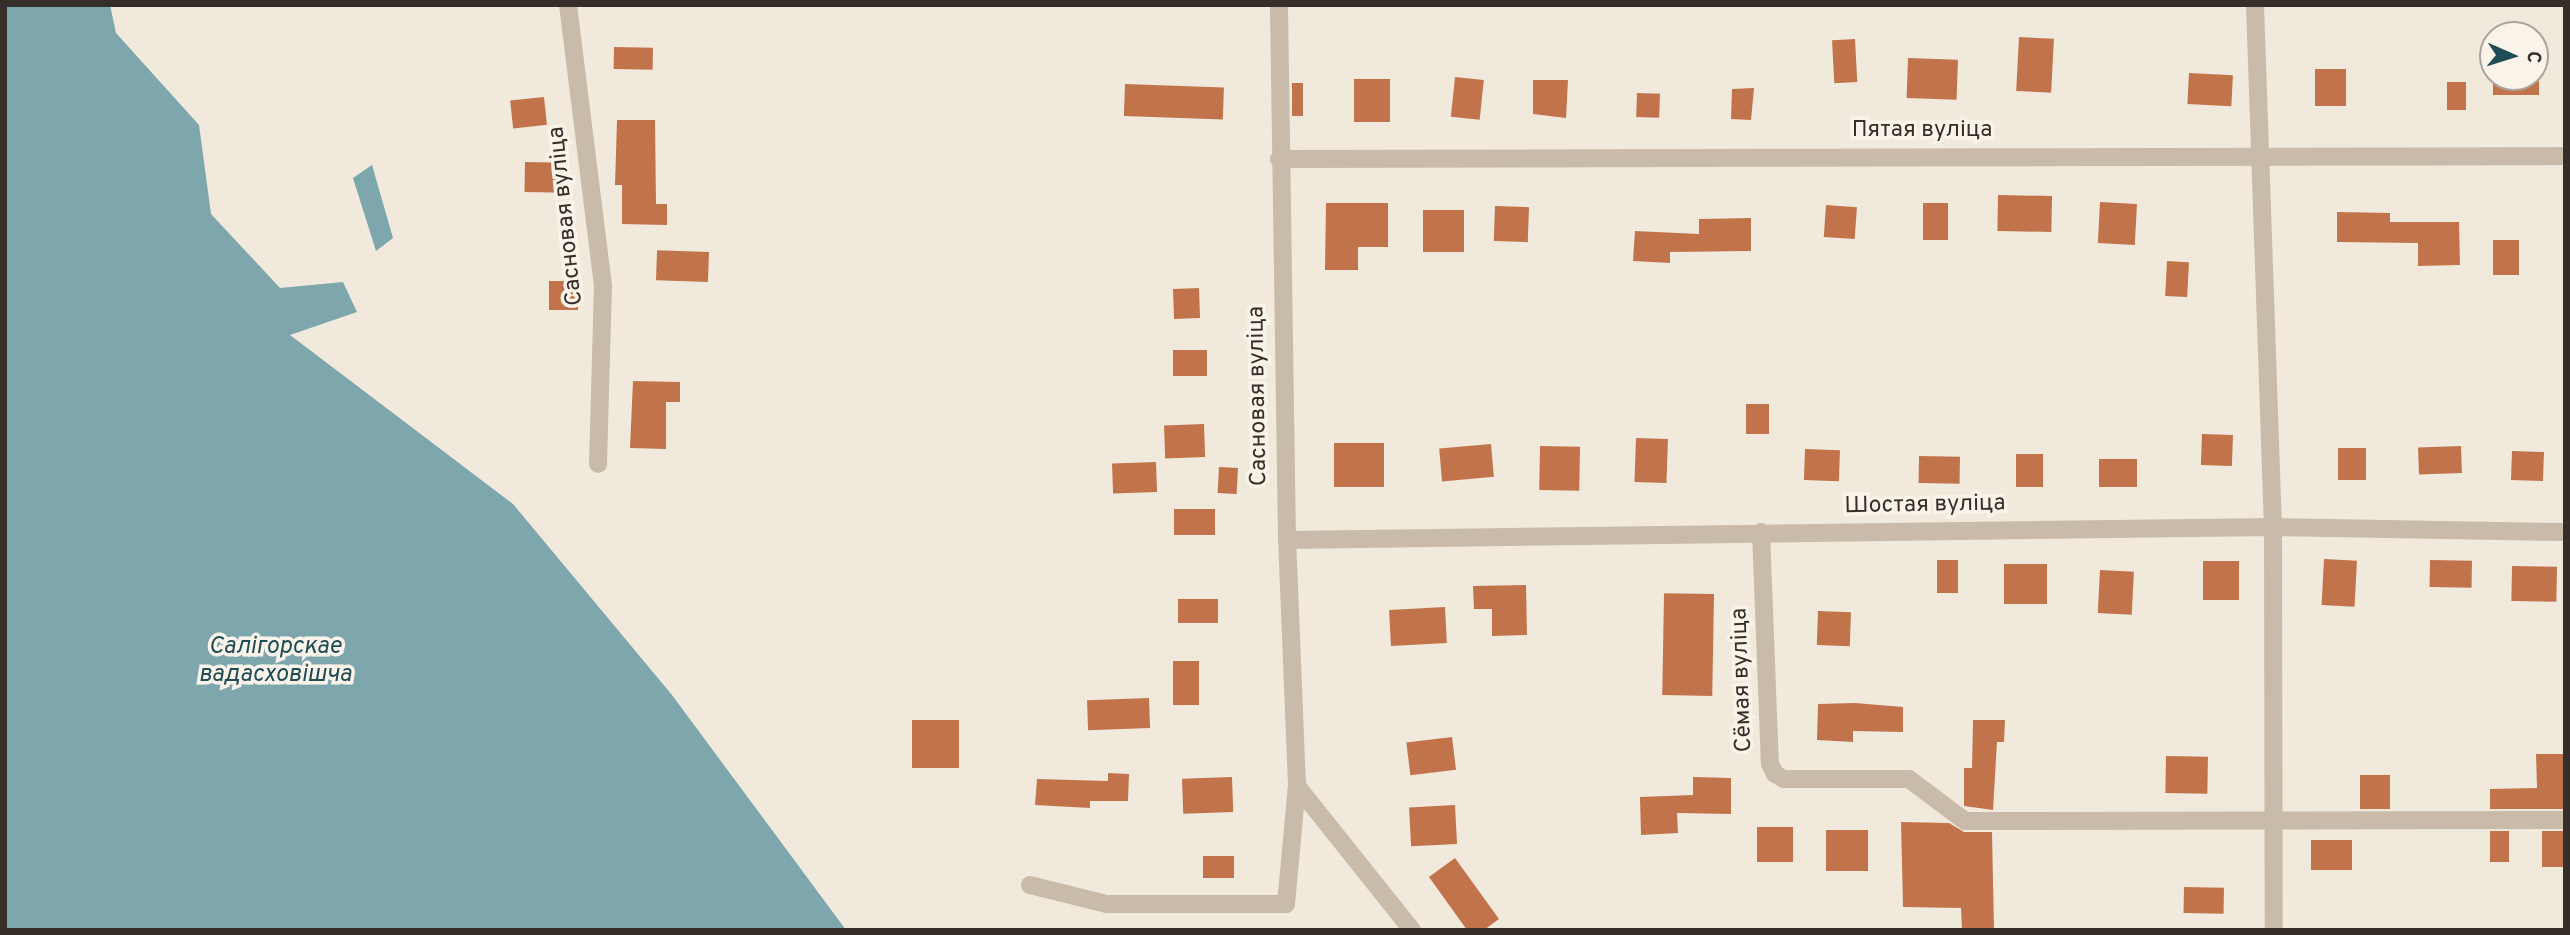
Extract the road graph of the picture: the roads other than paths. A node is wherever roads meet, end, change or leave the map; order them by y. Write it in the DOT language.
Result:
graph roads {
  1 [pos="568,5"];
  2 [pos="1279,5"];
  3 [pos="2255,5"];
  4 [pos="2258,153"];
  5 [pos="2565,156"];
  6 [pos="1279,159"];
  7 [pos="598,464"];
  8 [pos="2273,527"];
  9 [pos="1761,532"];
  10 [pos="2565,532"];
  11 [pos="1287,540"];
  12 [pos="1297,786"];
  13 [pos="2565,820"];
  14 [pos="2273,821"];
  15 [pos="1030,885"];
  16 [pos="2274,929"];
  17 [pos="1412,930"];
  1 -- 7 [label="street, Сасновая вуліца"];
  2 -- 6 [label="street, Сасновая вуліца"];
  3 -- 4 [label="street"];
  4 -- 5 [label="street, Пятая вуліца"];
  4 -- 6 [label="street, Пятая вуліца"];
  4 -- 8 [label="street"];
  6 -- 11 [label="street, Сасновая вуліца"];
  8 -- 9 [label="street, Шостая вуліца"];
  8 -- 10 [label="street, Шостая вуліца"];
  8 -- 14 [label="street"];
  9 -- 11 [label="street, Шостая вуліца"];
  9 -- 14 [label="street, Сёмая вуліца"];
  11 -- 12 [label="street, Сасновая вуліца"];
  12 -- 15 [label="street, Сасновая вуліца"];
  12 -- 17 [label="street"];
  13 -- 14 [label="street"];
  14 -- 16 [label="street"];
}
